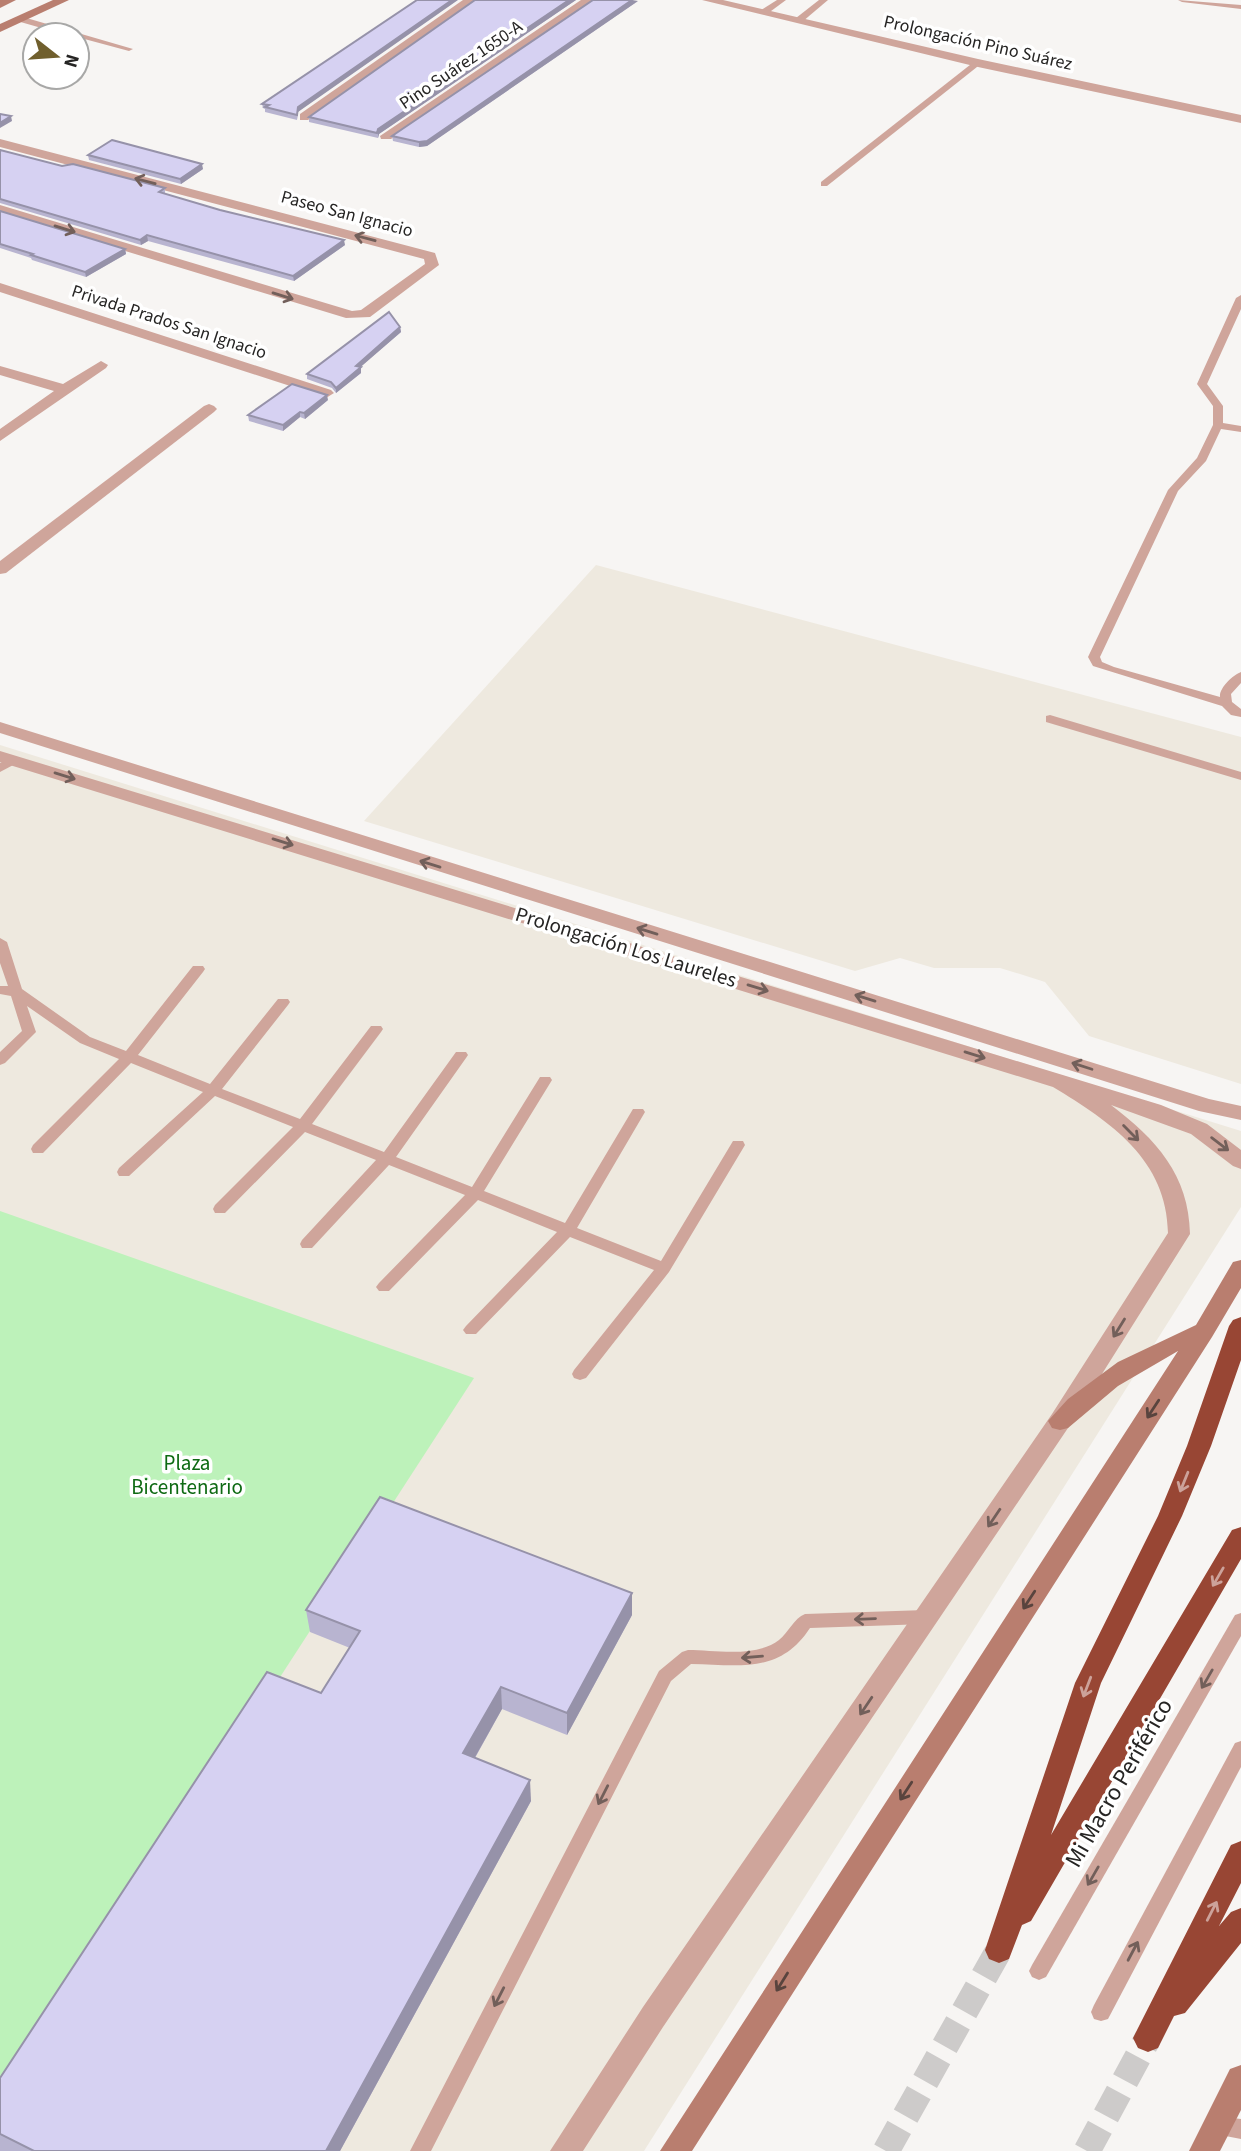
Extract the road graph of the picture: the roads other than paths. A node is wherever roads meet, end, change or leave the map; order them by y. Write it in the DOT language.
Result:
graph roads {
  1 [pos="10,0"];
  2 [pos="63,0"];
  3 [pos="471,0"];
  4 [pos="590,0"];
  5 [pos="708,0"];
  6 [pos="782,0"];
  7 [pos="824,0"];
  8 [pos="1182,0"];
  9 [pos="0,4"];
  10 [pos="1241,7"];
  11 [pos="764,12"];
  12 [pos="20,19"];
  13 [pos="800,20"];
  14 [pos="27,21"];
  15 [pos="0,28"];
  16 [pos="91,39"];
  17 [pos="129,49"];
  18 [pos="978,62"];
  19 [pos="304,117"];
  20 [pos="1241,118"];
  21 [pos="386,136"];
  22 [pos="0,143"];
  23 [pos="824,184"];
  24 [pos="0,209"];
  25 [pos="0,287"];
  26 [pos="1241,298"];
  27 [pos="101,365"];
  28 [pos="0,370"];
  29 [pos="65,390"];
  30 [pos="326,393"];
  31 [pos="209,409"];
  32 [pos="1218,425"];
  33 [pos="1241,429"];
  34 [pos="0,436"];
  35 [pos="0,569"];
  36 [pos="1241,676"];
  37 [pos="1226,703"];
  38 [pos="1241,713"];
  39 [pos="1049,719"];
  40 [pos="0,727"];
  41 [pos="4,761"];
  42 [pos="1241,776"];
  43 [pos="373,846"];
  44 [pos="356,865"];
  45 [pos="0,942"];
  46 [pos="198,969"];
  47 [pos="0,990"];
  48 [pos="17,992"];
  49 [pos="283,1002"];
  50 [pos="376,1029"];
  51 [pos="461,1055"];
  52 [pos="129,1057"];
  53 [pos="0,1060"];
  54 [pos="1056,1079"];
  55 [pos="545,1080"];
  56 [pos="213,1090"];
  57 [pos="1158,1100"];
  58 [pos="638,1112"];
  59 [pos="1241,1113"];
  60 [pos="303,1126"];
  61 [pos="738,1145"];
  62 [pos="38,1149"];
  63 [pos="387,1158"];
  64 [pos="1241,1161"];
  65 [pos="124,1172"];
  66 [pos="476,1194"];
  67 [pos="220,1209"];
  68 [pos="568,1230"];
  69 [pos="307,1244"];
  70 [pos="664,1268"];
  71 [pos="1241,1268"];
  72 [pos="384,1287"];
  73 [pos="1241,1325"];
  74 [pos="471,1330"];
  75 [pos="1204,1331"];
  76 [pos="580,1374"];
  77 [pos="1060,1421"];
  78 [pos="1241,1537"];
  79 [pos="926,1617"];
  80 [pos="1241,1620"];
  81 [pos="1241,1749"];
  82 [pos="1241,1854"];
  83 [pos="1241,1921"];
  84 [pos="1039,1971"];
  85 [pos="1101,2012"];
  86 [pos="1241,2079"];
  87 [pos="1220,2135"];
  88 [pos="420,2151"];
  89 [pos="565,2151"];
  90 [pos="675,2151"];
  1 -- 9 [label="main road"];
  2 -- 12 [label="main road"];
  3 -- 19 [label="street"];
  4 -- 21 [label="street, Pino Suárez 1650-A"];
  5 -- 11 [label="street, Prolongación Pino Suárez"];
  6 -- 11 [label="lane"];
  7 -- 13 [label="lane"];
  8 -- 10 [label="lane"];
  11 -- 13 [label="street, Prolongación Pino Suárez"];
  12 -- 14 [label="lane"];
  12 -- 15 [label="main road"];
  13 -- 18 [label="street, Prolongación Pino Suárez"];
  16 -- 17 [label="lane"];
  18 -- 20 [label="street, Prolongación Pino Suárez"];
  18 -- 23 [label="lane"];
  24 -- 22 [label="street, Paseo San Ignacio, one-way"];
  25 -- 30 [label="street, Privada Prados San Ignacio"];
  26 -- 32 [label="lane"];
  27 -- 29 [label="street"];
  28 -- 29 [label="street"];
  29 -- 34 [label="street"];
  31 -- 35 [label="street"];
  32 -- 33 [label="lane"];
  32 -- 37 [label="lane"];
  36 -- 37 [label="lane"];
  37 -- 38 [label="lane"];
  39 -- 42 [label="lane"];
  40 -- 43 [label="street, Prolongación Los Laureles"];
  41 -- 44 [label="street, Prolongación Los Laureles, one-way"];
  43 -- 44 [label="street"];
  57 -- 43 [label="street, Prolongación Los Laureles, one-way"];
  44 -- 54 [label="street, Prolongación Los Laureles, one-way"];
  45 -- 48 [label="lane"];
  46 -- 52 [label="lane"];
  47 -- 48 [label="lane"];
  48 -- 52 [label="lane"];
  48 -- 53 [label="lane"];
  49 -- 56 [label="lane"];
  50 -- 60 [label="lane"];
  51 -- 63 [label="lane"];
  52 -- 56 [label="lane"];
  52 -- 62 [label="lane"];
  54 -- 57 [label="street, Prolongación Los Laureles"];
  54 -- 77 [label="street, one-way"];
  55 -- 66 [label="lane"];
  56 -- 60 [label="lane"];
  56 -- 65 [label="lane"];
  57 -- 59 [label="street, Prolongación Los Laureles"];
  57 -- 64 [label="street, Prolongación Los Laureles, one-way"];
  58 -- 68 [label="lane"];
  60 -- 63 [label="lane"];
  60 -- 67 [label="lane"];
  61 -- 70 [label="lane"];
  63 -- 66 [label="lane"];
  63 -- 69 [label="lane"];
  66 -- 68 [label="lane"];
  66 -- 72 [label="lane"];
  68 -- 70 [label="lane"];
  68 -- 74 [label="lane"];
  70 -- 76 [label="lane"];
  71 -- 75 [label="main road"];
  73 -- 78 [label="highway"];
  75 -- 77 [label="main road"];
  75 -- 90 [label="main road, one-way"];
  77 -- 79 [label="street, one-way"];
  79 -- 88 [label="lane, one-way"];
  79 -- 89 [label="street, one-way"];
  80 -- 84 [label="lane, Mi Macro Periférico, one-way"];
  85 -- 81 [label="lane, one-way"];
  83 -- 82 [label="highway, one-way"];
  86 -- 87 [label="main road"];
}
